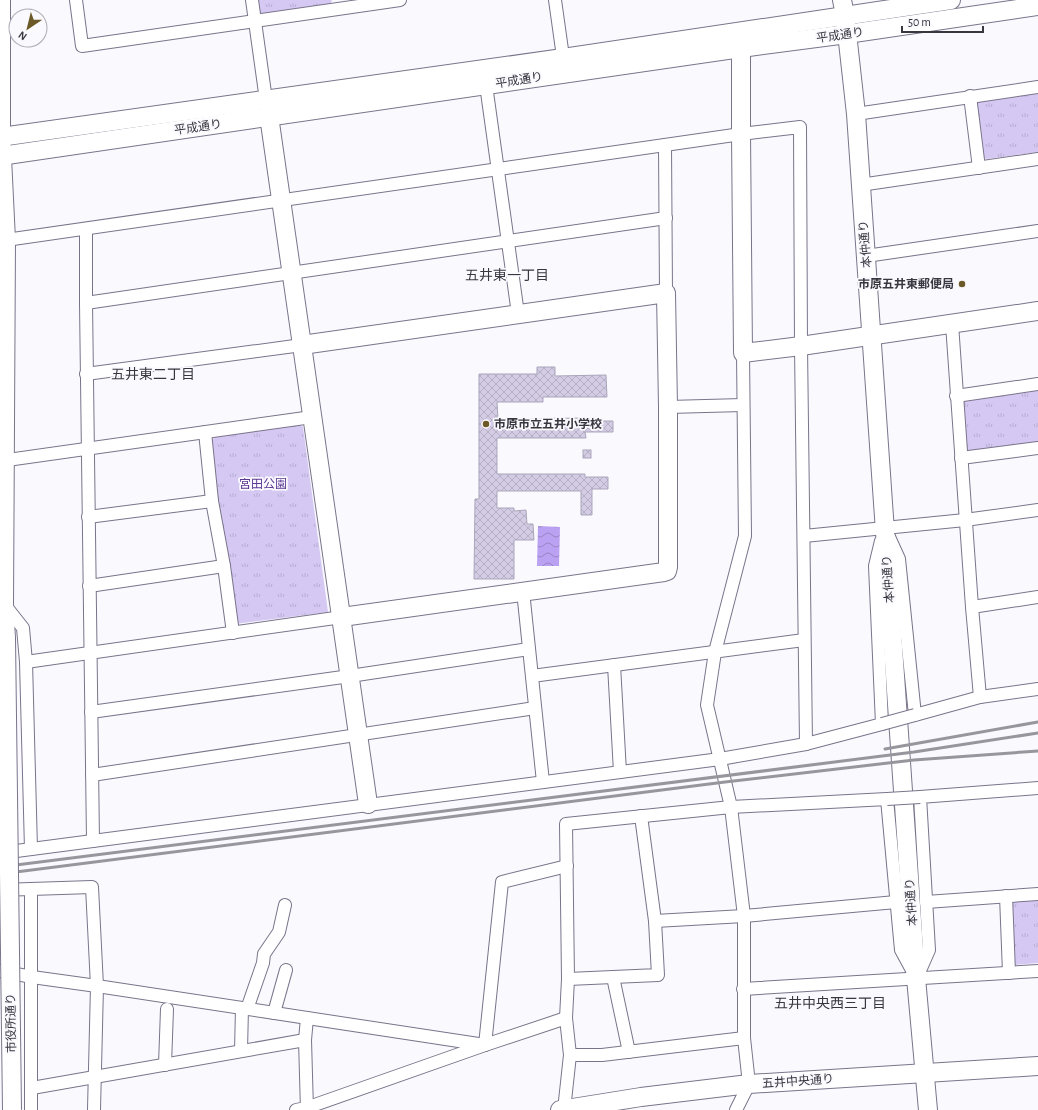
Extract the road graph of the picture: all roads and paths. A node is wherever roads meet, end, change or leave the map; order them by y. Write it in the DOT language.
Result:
graph roads {
  1 [pos="1,0"];
  2 [pos="76,0"];
  3 [pos="252,0"];
  4 [pos="400,0"];
  5 [pos="555,0"];
  6 [pos="951,0"];
  7 [pos="918,2"];
  8 [pos="339,4"];
  9 [pos="1038,6"];
  10 [pos="844,8"];
  11 [pos="255,21"];
  12 [pos="848,41"];
  13 [pos="741,48"];
  14 [pos="564,65"];
  15 [pos="486,85"];
  16 [pos="1038,87"];
  17 [pos="970,96"];
  18 [pos="267,108"];
  19 [pos="856,114"];
  20 [pos="740,134"];
  21 [pos="1,137"];
  22 [pos="665,145"];
  23 [pos="1,156"];
  24 [pos="1038,159"];
  25 [pos="979,168"];
  26 [pos="498,169"];
  27 [pos="860,185"];
  28 [pos="281,200"];
  29 [pos="666,218"];
  30 [pos="86,229"];
  31 [pos="1038,231"];
  32 [pos="6,240"];
  33 [pos="508,242"];
  34 [pos="866,256"];
  35 [pos="292,272"];
  36 [pos="666,293"];
  37 [pos="86,303"];
  38 [pos="1038,311"];
  39 [pos="518,314"];
  40 [pos="952,324"];
  41 [pos="871,336"];
  42 [pos="302,345"];
  43 [pos="801,346"];
  44 [pos="743,353"];
  45 [pos="86,374"];
  46 [pos="1038,384"];
  47 [pos="956,396"];
  48 [pos="743,405"];
  49 [pos="668,406"];
  50 [pos="312,417"];
  51 [pos="205,432"];
  52 [pos="1038,448"];
  53 [pos="88,449"];
  54 [pos="961,458"];
  55 [pos="3,461"];
  56 [pos="212,501"];
  57 [pos="1038,510"];
  58 [pos="88,517"];
  59 [pos="966,520"];
  60 [pos="884,528"];
  61 [pos="804,536"];
  62 [pos="224,566"];
  63 [pos="89,586"];
  64 [pos="523,591"];
  65 [pos="1038,597"];
  66 [pos="972,607"];
  67 [pos="2,609"];
  68 [pos="342,617"];
  69 [pos="233,633"];
  70 [pos="804,640"];
  71 [pos="529,650"];
  72 [pos="715,652"];
  73 [pos="90,653"];
  74 [pos="26,662"];
  75 [pos="614,665"];
  76 [pos="350,676"];
  77 [pos="532,676"];
  78 [pos="1038,689"];
  79 [pos="980,697"];
  80 [pos="535,708"];
  81 [pos="91,712"];
  82 [pos="915,715"];
  83 [pos="882,724"];
  84 [pos="359,736"];
  85 [pos="806,744"];
  86 [pos="720,759"];
  87 [pos="620,772"];
  88 [pos="92,775"];
  89 [pos="543,782"];
  90 [pos="1038,788"];
  91 [pos="920,797"];
  92 [pos="887,799"];
  93 [pos="368,804"];
  94 [pos="731,807"];
  95 [pos="641,816"];
  96 [pos="93,841"];
  97 [pos="31,849"];
  98 [pos="0,853"];
  99 [pos="567,866"];
  100 [pos="31,889"];
  101 [pos="0,890"];
  102 [pos="1038,894"];
  103 [pos="1006,896"];
  104 [pos="896,902"];
  105 [pos="926,902"];
  106 [pos="285,904"];
  107 [pos="744,916"];
  108 [pos="655,921"];
  109 [pos="286,970"];
  110 [pos="0,971"];
  111 [pos="1038,972"];
  112 [pos="1009,973"];
  113 [pos="32,977"];
  114 [pos="613,977"];
  115 [pos="916,978"];
  116 [pos="568,979"];
  117 [pos="97,986"];
  118 [pos="743,989"];
  119 [pos="167,1009"];
  120 [pos="245,1009"];
  121 [pos="274,1013"];
  122 [pos="308,1018"];
  123 [pos="566,1018"];
  124 [pos="744,1038"];
  125 [pos="305,1040"];
  126 [pos="485,1045"];
  127 [pos="241,1052"];
  128 [pos="629,1052"];
  129 [pos="570,1055"];
  130 [pos="165,1065"];
  131 [pos="1038,1066"];
  132 [pos="924,1073"];
  133 [pos="96,1077"];
  134 [pos="749,1084"];
  135 [pos="32,1088"];
  136 [pos="303,1109"];
  137 [pos="12,1110"];
  138 [pos="32,1110"];
  139 [pos="94,1110"];
  140 [pos="562,1110"];
  141 [pos="736,1110"];
  142 [pos="928,1110"];
  1 -- 21 [label="street, 市役所通り"];
  2 -- 11 [label="street"];
  3 -- 11 [label="street"];
  4 -- 8 [label="street"];
  5 -- 14 [label="street"];
  6 -- 7 [label="street, 平成通り"];
  7 -- 10 [label="street, 平成通り"];
  8 -- 11 [label="street"];
  9 -- 12 [label="street, 平成通り"];
  10 -- 12 [label="street, 本仲通り"];
  10 -- 14 [label="street, 平成通り"];
  11 -- 18 [label="street"];
  12 -- 13 [label="street, 平成通り"];
  12 -- 19 [label="street, 本仲通り"];
  13 -- 14 [label="street, 平成通り"];
  13 -- 20 [label="street"];
  14 -- 15 [label="street, 平成通り"];
  14 -- 18 [label="street, 平成通り"];
  15 -- 18 [label="street, 平成通り"];
  15 -- 26 [label="street"];
  16 -- 17 [label="street"];
  17 -- 19 [label="street"];
  17 -- 25 [label="street"];
  18 -- 21 [label="street, 平成通り"];
  18 -- 23 [label="street, 平成通り"];
  18 -- 28 [label="street"];
  19 -- 27 [label="street, 本仲通り"];
  20 -- 22 [label="street"];
  20 -- 43 [label="street"];
  20 -- 44 [label="street"];
  21 -- 23 [label="street, 市役所通り"];
  22 -- 26 [label="street"];
  22 -- 29 [label="street"];
  23 -- 32 [label="street, 市役所通り"];
  24 -- 25 [label="street"];
  25 -- 27 [label="street"];
  26 -- 28 [label="street"];
  26 -- 33 [label="street"];
  27 -- 34 [label="street, 本仲通り"];
  28 -- 30 [label="street"];
  28 -- 35 [label="street"];
  29 -- 33 [label="street"];
  29 -- 36 [label="street"];
  30 -- 32 [label="street"];
  30 -- 37 [label="street"];
  31 -- 34 [label="street"];
  32 -- 55 [label="street, 市役所通り"];
  33 -- 35 [label="street"];
  33 -- 39 [label="street"];
  34 -- 41 [label="street, 本仲通り"];
  35 -- 37 [label="street"];
  35 -- 42 [label="street"];
  36 -- 39 [label="street"];
  36 -- 49 [label="street"];
  37 -- 45 [label="street"];
  38 -- 40 [label="street"];
  39 -- 42 [label="street"];
  40 -- 41 [label="street"];
  40 -- 47 [label="street"];
  41 -- 43 [label="street"];
  41 -- 60 [label="street, 本仲通り"];
  42 -- 45 [label="street"];
  42 -- 50 [label="street"];
  43 -- 44 [label="street"];
  43 -- 61 [label="street"];
  44 -- 48 [label="street"];
  45 -- 53 [label="street"];
  46 -- 47 [label="street"];
  47 -- 54 [label="street"];
  48 -- 49 [label="street"];
  48 -- 72 [label="street"];
  49 -- 64 [label="street"];
  50 -- 51 [label="street"];
  50 -- 68 [label="street"];
  51 -- 53 [label="street"];
  51 -- 56 [label="street"];
  52 -- 54 [label="street"];
  53 -- 55 [label="street"];
  53 -- 58 [label="street"];
  54 -- 59 [label="street"];
  55 -- 67 [label="street, 市役所通り"];
  56 -- 58 [label="street"];
  56 -- 62 [label="street"];
  57 -- 59 [label="street"];
  58 -- 63 [label="street"];
  59 -- 60 [label="street"];
  59 -- 66 [label="street"];
  60 -- 61 [label="street"];
  60 -- 82 [label="street"];
  60 -- 83 [label="street"];
  60 -- 115 [label="street, 本仲通り"];
  61 -- 70 [label="street"];
  62 -- 63 [label="street"];
  62 -- 69 [label="street"];
  63 -- 73 [label="street"];
  64 -- 68 [label="street"];
  64 -- 71 [label="street"];
  65 -- 66 [label="street"];
  66 -- 79 [label="street"];
  67 -- 74 [label="street"];
  67 -- 137 [label="street, 市役所通り, bridge"];
  68 -- 69 [label="street"];
  68 -- 76 [label="street"];
  69 -- 73 [label="street"];
  70 -- 72 [label="street"];
  70 -- 85 [label="street"];
  71 -- 76 [label="street"];
  71 -- 77 [label="street"];
  72 -- 75 [label="street"];
  72 -- 86 [label="street"];
  73 -- 74 [label="street"];
  73 -- 81 [label="street"];
  74 -- 97 [label="street"];
  75 -- 77 [label="street"];
  75 -- 87 [label="street"];
  76 -- 81 [label="street"];
  76 -- 84 [label="street"];
  77 -- 80 [label="street"];
  78 -- 79 [label="street"];
  79 -- 82 [label="street"];
  80 -- 84 [label="street"];
  80 -- 89 [label="street"];
  81 -- 88 [label="street"];
  82 -- 83 [label="street, bridge"];
  83 -- 85 [label="street"];
  84 -- 88 [label="street"];
  84 -- 93 [label="street"];
  85 -- 86 [label="street"];
  86 -- 87 [label="street"];
  86 -- 94 [label="street"];
  87 -- 89 [label="street"];
  88 -- 96 [label="street"];
  89 -- 93 [label="street"];
  90 -- 91 [label="street"];
  91 -- 92 [label="street, bridge"];
  91 -- 105 [label="street"];
  92 -- 94 [label="street"];
  92 -- 104 [label="street"];
  93 -- 96 [label="street"];
  94 -- 95 [label="street"];
  94 -- 107 [label="street"];
  95 -- 99 [label="street"];
  95 -- 108 [label="street"];
  96 -- 97 [label="street"];
  97 -- 98 [label="street"];
  99 -- 116 [label="street"];
  99 -- 126 [label="street"];
  100 -- 101 [label="street"];
  100 -- 113 [label="street"];
  100 -- 117 [label="street"];
  102 -- 103 [label="street"];
  103 -- 105 [label="street"];
  103 -- 112 [label="street"];
  104 -- 107 [label="street"];
  104 -- 115 [label="street"];
  105 -- 115 [label="street"];
  106 -- 120 [label="street"];
  107 -- 108 [label="street"];
  107 -- 118 [label="street"];
  108 -- 114 [label="street"];
  109 -- 121 [label="street"];
  110 -- 113 [label="street"];
  111 -- 112 [label="street"];
  112 -- 115 [label="street"];
  113 -- 117 [label="street"];
  113 -- 135 [label="street"];
  114 -- 116 [label="street"];
  114 -- 128 [label="street"];
  115 -- 118 [label="street"];
  115 -- 132 [label="street, 本仲通り"];
  116 -- 123 [label="street"];
  117 -- 120 [label="street"];
  117 -- 133 [label="street"];
  118 -- 124 [label="street"];
  119 -- 130 [label="street"];
  120 -- 121 [label="street"];
  120 -- 127 [label="street"];
  121 -- 122 [label="street"];
  122 -- 125 [label="street"];
  122 -- 126 [label="street"];
  123 -- 126 [label="street"];
  123 -- 129 [label="street"];
  124 -- 128 [label="street"];
  124 -- 134 [label="street"];
  125 -- 127 [label="street"];
  125 -- 136 [label="street"];
  126 -- 136 [label="street"];
  127 -- 130 [label="street"];
  128 -- 129 [label="street"];
  129 -- 140 [label="street"];
  130 -- 133 [label="street"];
  131 -- 132 [label="street, 五井中央通り"];
  132 -- 134 [label="street, 五井中央通り"];
  132 -- 142 [label="street, 本仲通り"];
  133 -- 135 [label="street"];
  133 -- 139 [label="street"];
  134 -- 140 [label="street, 五井中央通り"];
  134 -- 141 [label="street"];
  135 -- 138 [label="street"];
}
